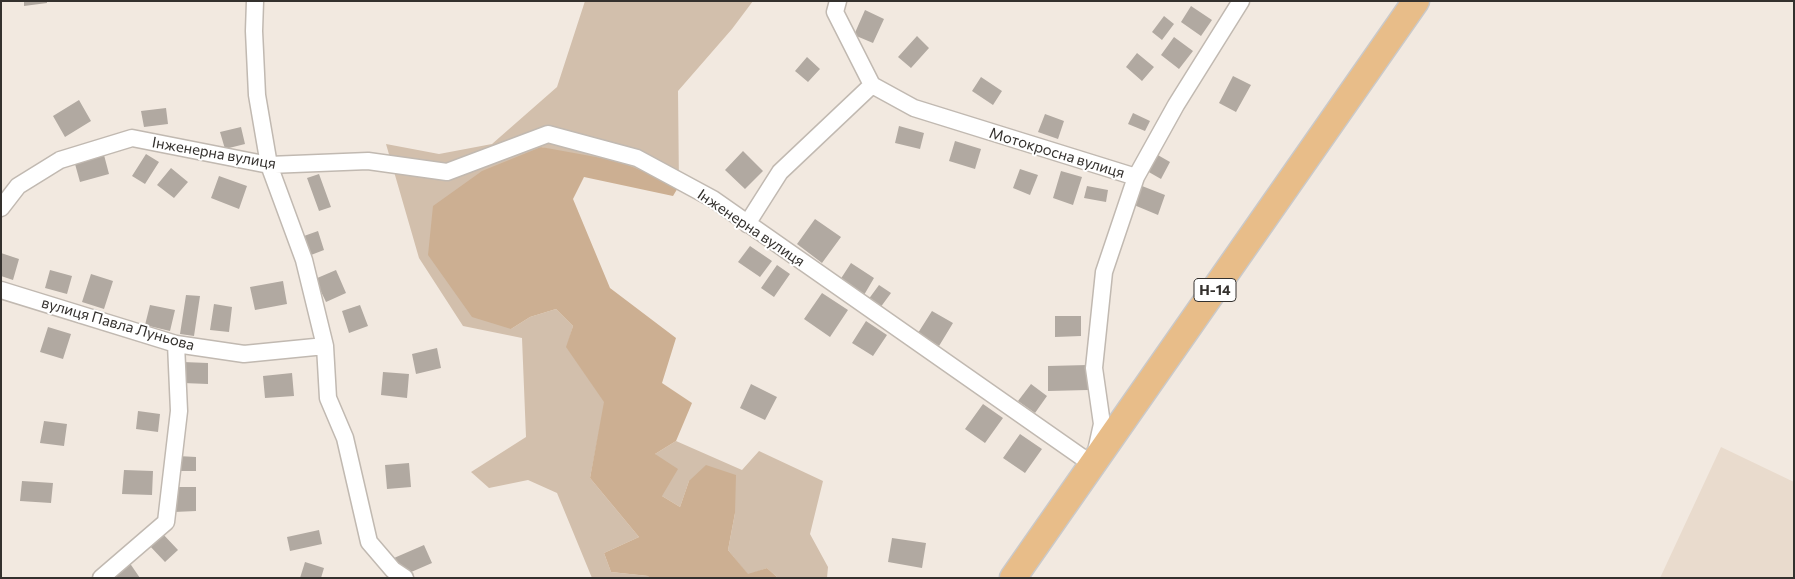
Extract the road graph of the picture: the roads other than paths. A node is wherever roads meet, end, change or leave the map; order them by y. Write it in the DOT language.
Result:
graph roads {
  1 [pos="255,1"];
  2 [pos="838,1"];
  3 [pos="1241,1"];
  4 [pos="1416,1"];
  5 [pos="872,85"];
  6 [pos="269,165"];
  7 [pos="1136,177"];
  8 [pos="1,208"];
  9 [pos="747,224"];
  10 [pos="1,290"];
  11 [pos="176,344"];
  12 [pos="325,346"];
  13 [pos="1094,465"];
  14 [pos="101,578"];
  15 [pos="405,578"];
  16 [pos="1013,578"];
  1 -- 6 [label="street"];
  2 -- 5 [label="street"];
  3 -- 7 [label="street, Мотокросна вулиця"];
  4 -- 13 [label="main road, Н-14"];
  5 -- 7 [label="street, Мотокросна вулиця"];
  5 -- 9 [label="street"];
  6 -- 8 [label="street, Інженерна вулиця"];
  6 -- 9 [label="street, Інженерна вулиця"];
  6 -- 12 [label="street"];
  7 -- 13 [label="street"];
  9 -- 13 [label="street, Інженерна вулиця"];
  10 -- 11 [label="street, вулиця Павла Луньова"];
  11 -- 12 [label="street, вулиця Павла Луньова"];
  11 -- 14 [label="street"];
  12 -- 15 [label="street"];
  13 -- 16 [label="main road, Н-14"];
}
